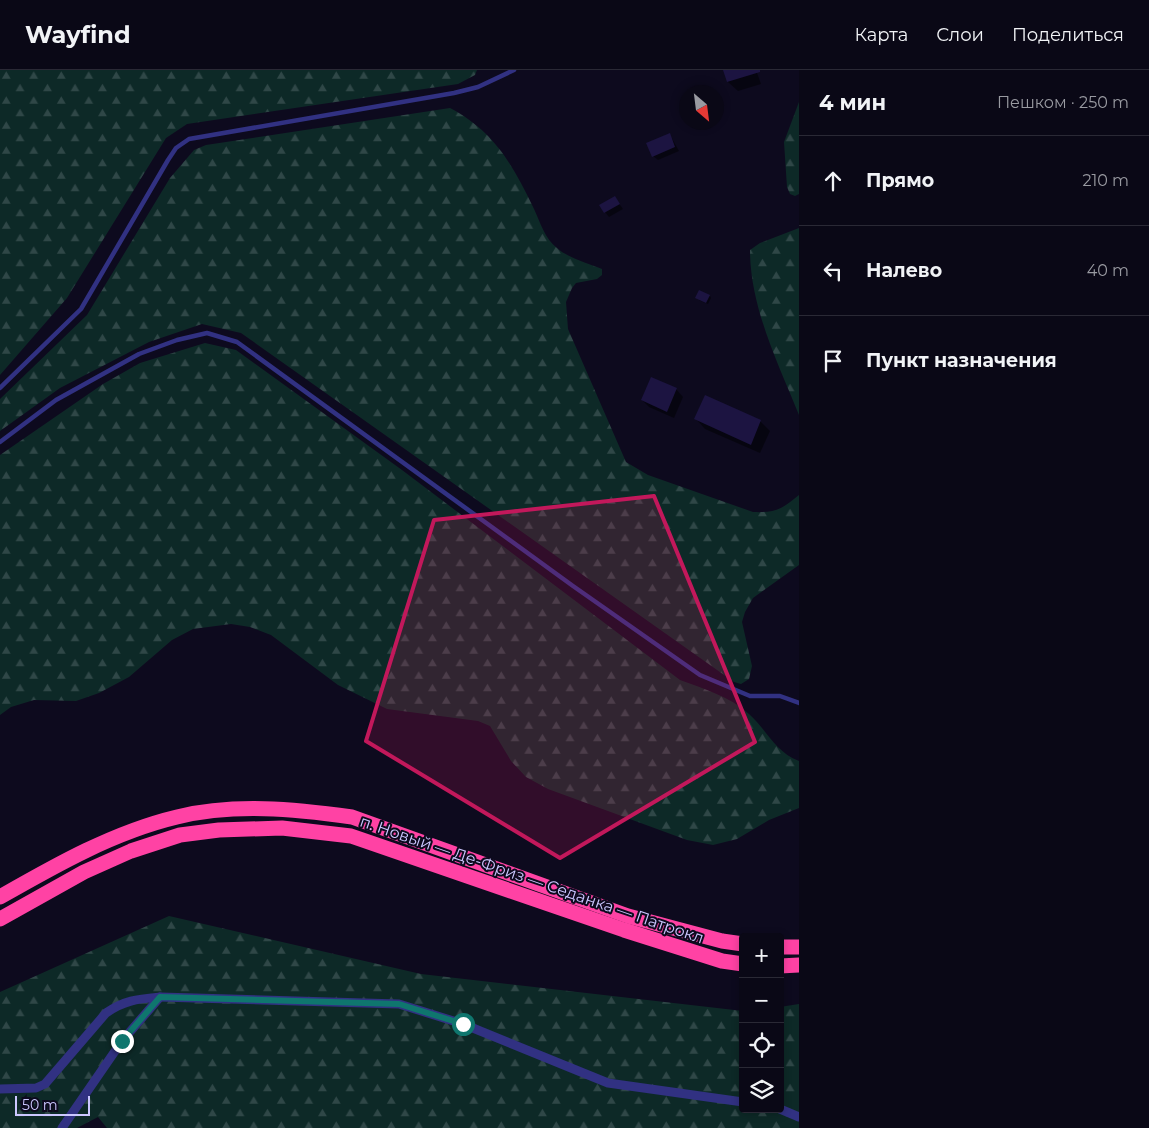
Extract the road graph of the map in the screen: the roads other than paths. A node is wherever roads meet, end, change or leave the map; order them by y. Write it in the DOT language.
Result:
graph roads {
  1 [pos="514,70"];
  2 [pos="0,388"];
  3 [pos="0,442"];
  4 [pos="799,703"];
  5 [pos="0,897"];
  6 [pos="0,919"];
  7 [pos="739,944"];
  8 [pos="784,947"];
  9 [pos="799,947"];
  10 [pos="739,963"];
  11 [pos="799,965"];
  12 [pos="784,966"];
  13 [pos="160,997"];
  14 [pos="0,1089"];
  15 [pos="739,1101"];
  16 [pos="784,1111"];
  17 [pos="799,1117"];
  18 [pos="62,1128"];
  1 -- 2 [label="lane"];
  3 -- 4 [label="lane"];
  5 -- 7 [label="highway, п. Новый — Де-Фриз — Седанка — Патрокл"];
  6 -- 10 [label="highway, п. Новый — Де-Фриз — Седанка — Патрокл"];
  8 -- 9 [label="highway"];
  11 -- 12 [label="highway"];
  13 -- 14 [label="street"];
  13 -- 15 [label="street"];
  13 -- 18 [label="street"];
  16 -- 17 [label="street"];
}
